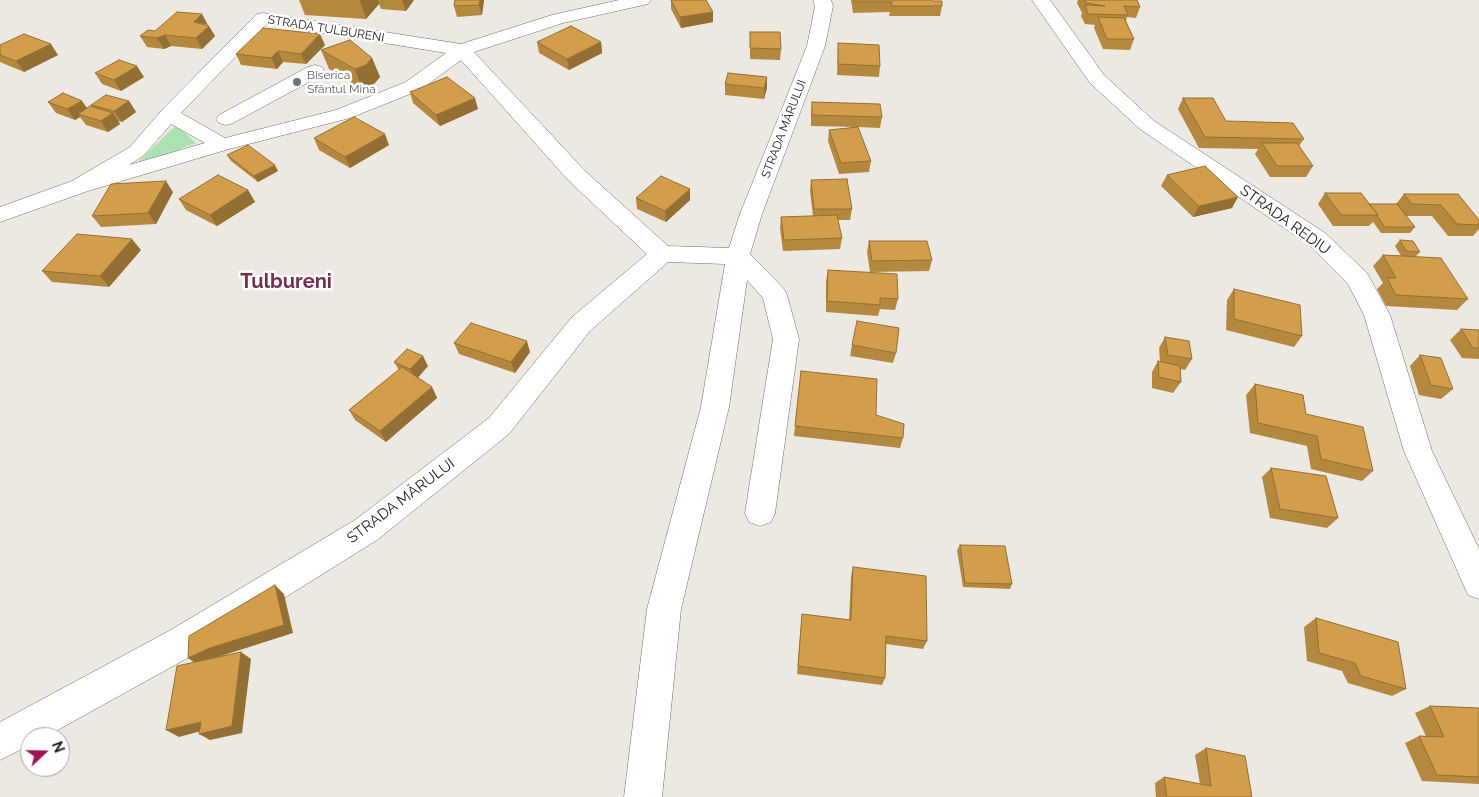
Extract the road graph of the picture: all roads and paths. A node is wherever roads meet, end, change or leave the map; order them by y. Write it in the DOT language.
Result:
graph roads {
  1 [pos="272,0"];
  2 [pos="642,0"];
  3 [pos="822,0"];
  4 [pos="1041,0"];
  5 [pos="263,18"];
  6 [pos="462,50"];
  7 [pos="314,71"];
  8 [pos="169,114"];
  9 [pos="226,119"];
  10 [pos="222,145"];
  11 [pos="80,186"];
  12 [pos="0,215"];
  13 [pos="662,254"];
  14 [pos="738,256"];
  15 [pos="760,513"];
  16 [pos="1479,584"];
  17 [pos="0,742"];
  18 [pos="643,797"];
  1 -- 5 [label="street"];
  2 -- 6 [label="street, STRADA TULBURENI"];
  3 -- 14 [label="street, STRADA MĂRULUI"];
  4 -- 16 [label="street, STRADA REDIU"];
  5 -- 6 [label="street, STRADA TULBURENI"];
  5 -- 8 [label="street, STRADA TULBURENI"];
  6 -- 10 [label="street, STRADA TULBURENI"];
  6 -- 13 [label="street"];
  7 -- 9 [label="street"];
  8 -- 10 [label="street"];
  8 -- 11 [label="street, STRADA TULBURENI"];
  9 -- 9 [label="street"];
  10 -- 11 [label="street, STRADA TULBURENI"];
  11 -- 12 [label="street, STRADA TULBURENI"];
  13 -- 14 [label="street"];
  13 -- 17 [label="street, STRADA MĂRULUI"];
  14 -- 15 [label="street"];
  14 -- 18 [label="street, STRADA MĂRULUI"];
}
